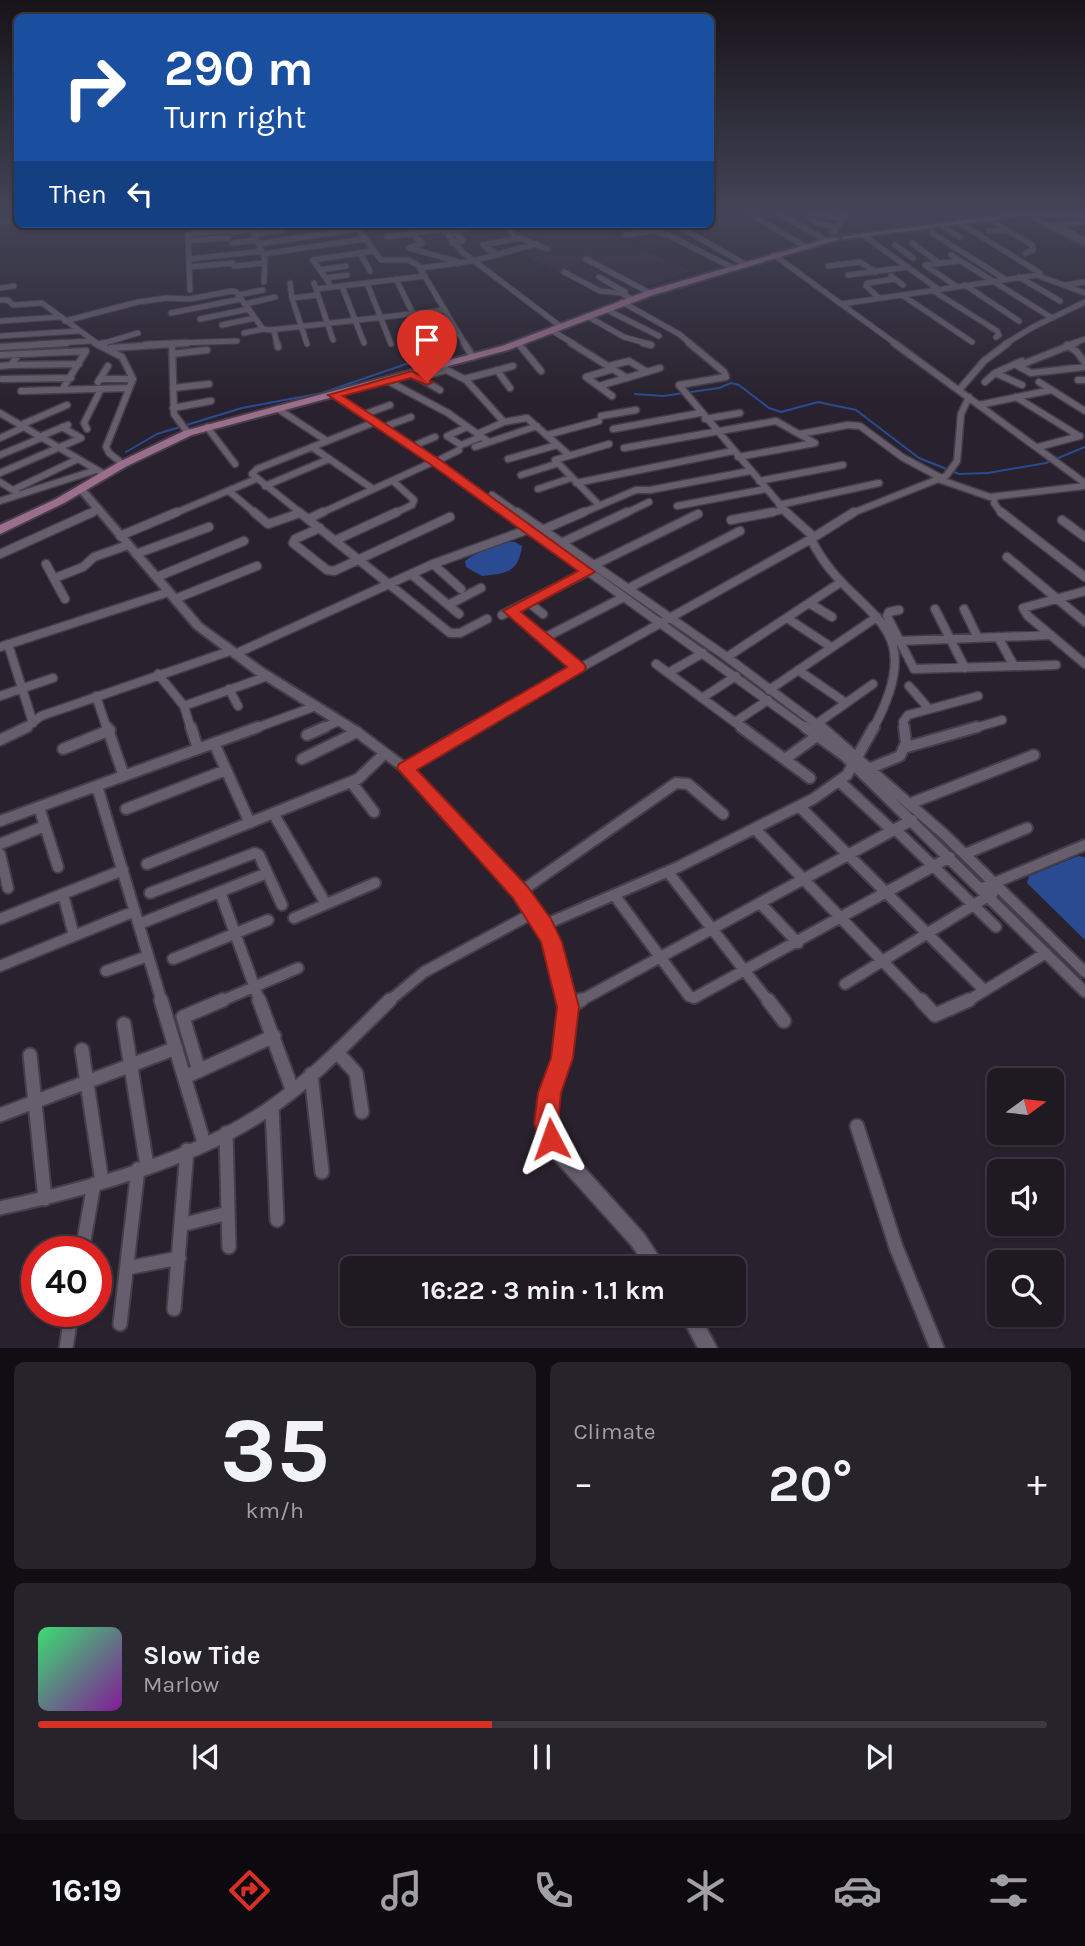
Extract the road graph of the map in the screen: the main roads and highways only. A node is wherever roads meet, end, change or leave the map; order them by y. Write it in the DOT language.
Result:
graph roads {
  1 [pos="717,273"];
  2 [pos="0,530"];
  1 -- 2 [label="main road"];
}
